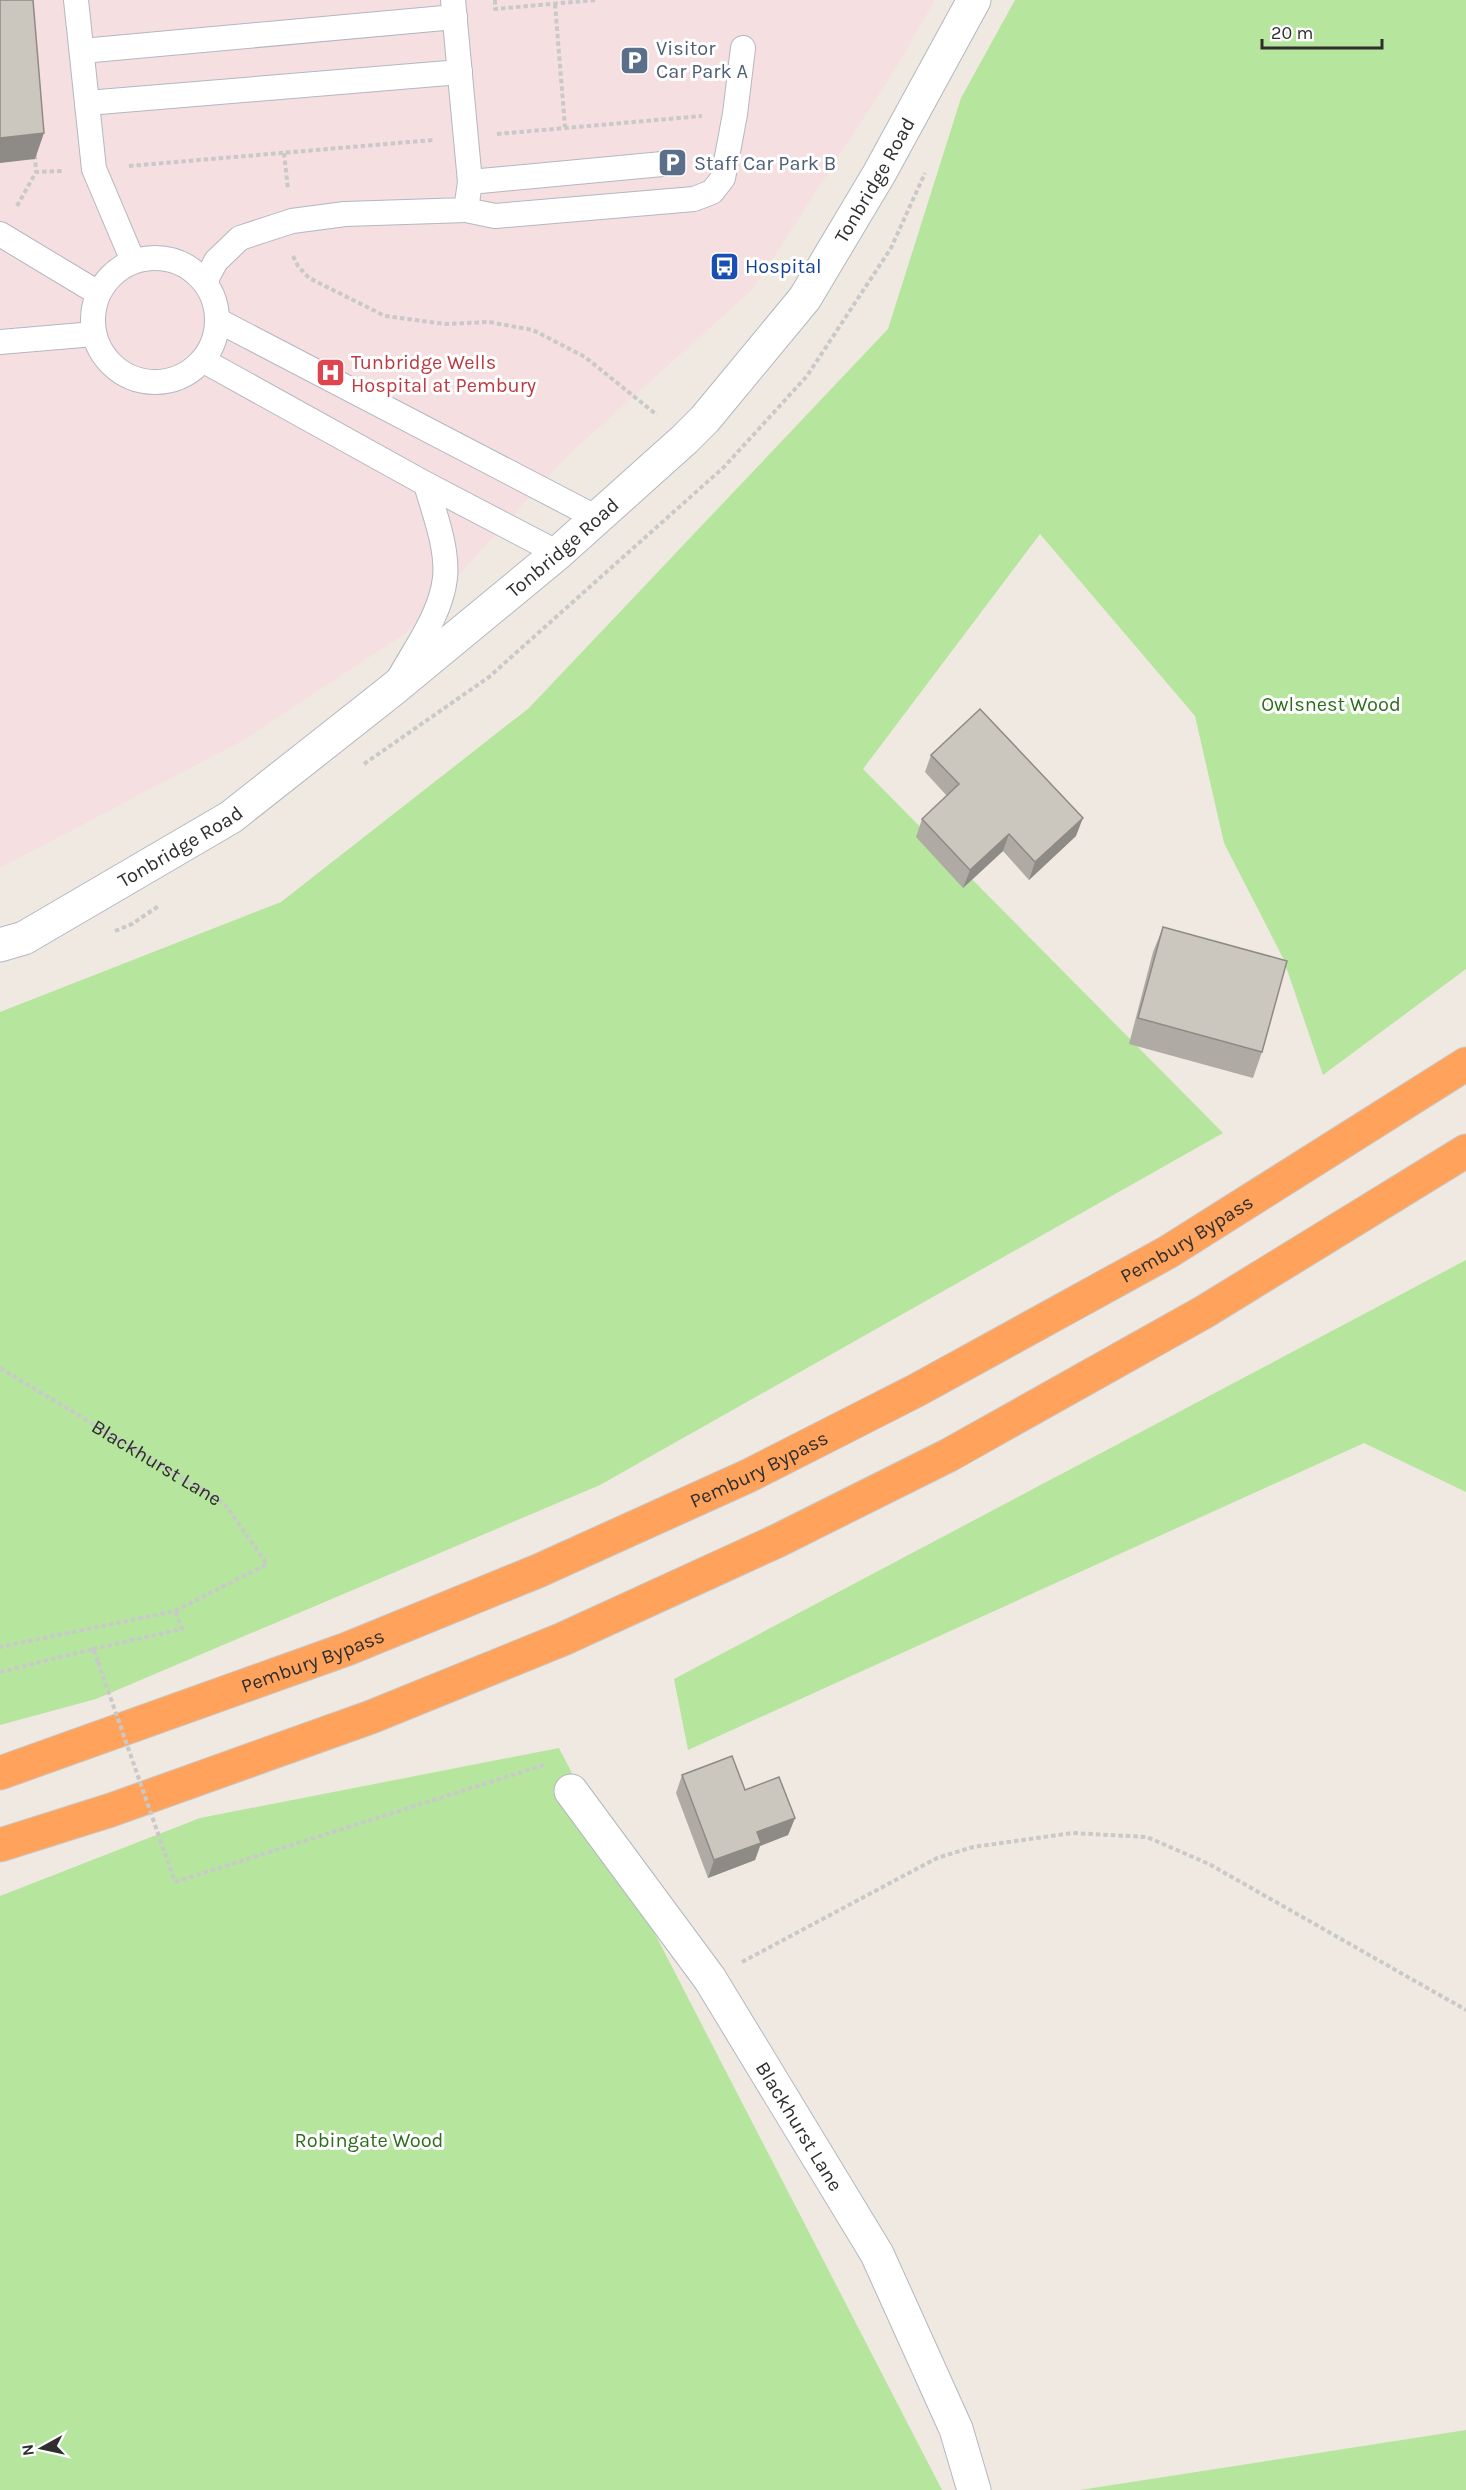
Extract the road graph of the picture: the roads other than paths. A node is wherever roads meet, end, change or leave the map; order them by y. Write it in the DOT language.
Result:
graph roads {
  1 [pos="76,0"];
  2 [pos="974,0"];
  3 [pos="454,8"];
  4 [pos="743,48"];
  5 [pos="82,51"];
  6 [pos="460,72"];
  7 [pos="87,103"];
  8 [pos="673,163"];
  9 [pos="470,182"];
  10 [pos="466,210"];
  11 [pos="1,234"];
  12 [pos="133,261"];
  13 [pos="205,282"];
  14 [pos="98,293"];
  15 [pos="217,320"];
  16 [pos="94,334"];
  17 [pos="0,342"];
  18 [pos="204,361"];
  19 [pos="426,484"];
  20 [pos="597,518"];
  21 [pos="558,553"];
  22 [pos="392,690"];
  23 [pos="0,945"];
  24 [pos="1466,1064"];
  25 [pos="1466,1151"];
  26 [pos="0,1773"];
  27 [pos="571,1791"];
  28 [pos="0,1845"];
  29 [pos="974,2490"];
  1 -- 5 [label="lane"];
  2 -- 20 [label="street, Tonbridge Road"];
  3 -- 5 [label="lane"];
  3 -- 6 [label="lane"];
  4 -- 10 [label="lane"];
  5 -- 7 [label="lane"];
  6 -- 7 [label="lane"];
  6 -- 9 [label="lane"];
  7 -- 12 [label="lane"];
  8 -- 9 [label="lane"];
  9 -- 10 [label="lane"];
  10 -- 13 [label="lane"];
  11 -- 14 [label="lane"];
  12 -- 13 [label="lane"];
  12 -- 14 [label="lane"];
  13 -- 15 [label="lane"];
  14 -- 16 [label="lane"];
  15 -- 18 [label="lane"];
  15 -- 20 [label="lane"];
  16 -- 17 [label="lane"];
  16 -- 18 [label="lane"];
  18 -- 19 [label="lane"];
  19 -- 21 [label="lane"];
  19 -- 22 [label="lane"];
  20 -- 21 [label="street, Tonbridge Road"];
  21 -- 22 [label="street, Tonbridge Road"];
  22 -- 23 [label="street, Tonbridge Road"];
  24 -- 26 [label="highway, Pembury Bypass"];
  25 -- 28 [label="highway"];
  27 -- 29 [label="street, Blackhurst Lane"];
}
